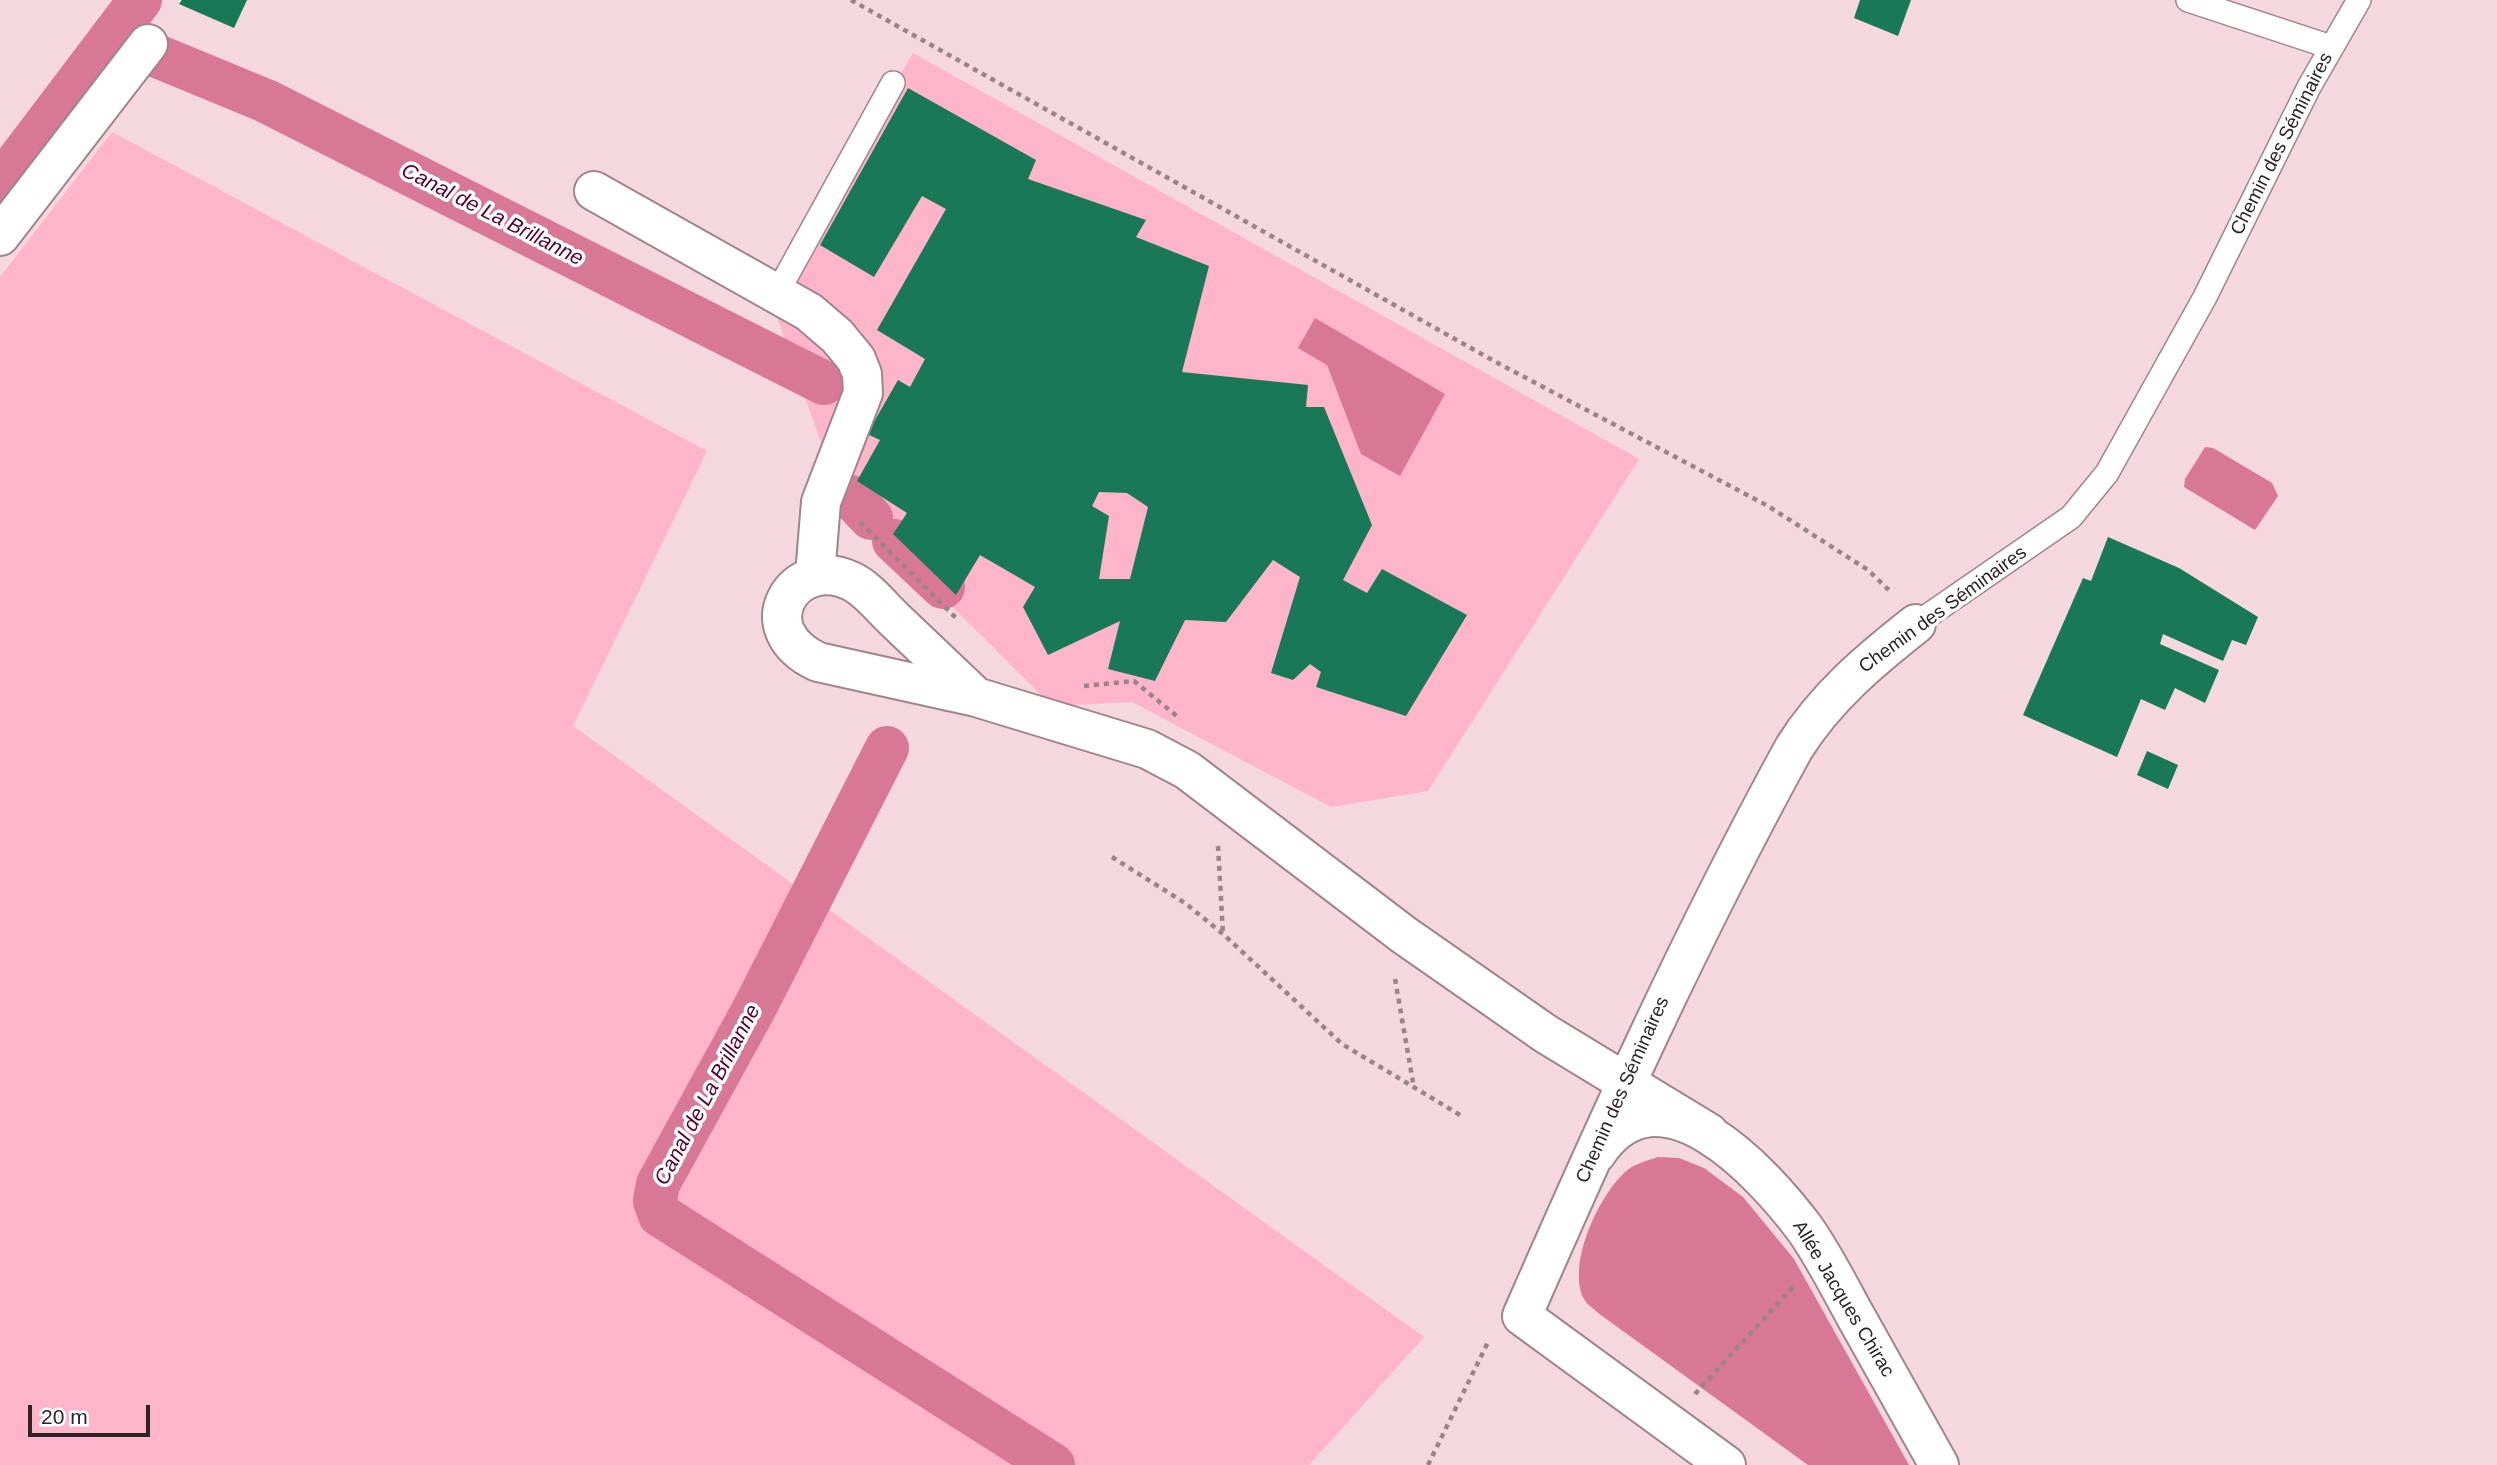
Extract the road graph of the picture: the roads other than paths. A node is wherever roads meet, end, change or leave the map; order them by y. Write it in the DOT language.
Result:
graph roads {
  1 [pos="2188,0"];
  2 [pos="2359,0"];
  3 [pos="148,44"];
  4 [pos="2331,47"];
  5 [pos="892,83"];
  6 [pos="594,191"];
  7 [pos="0,236"];
  8 [pos="777,293"];
  9 [pos="815,575"];
  10 [pos="1916,624"];
  11 [pos="976,697"];
  12 [pos="1625,1081"];
  13 [pos="1709,1133"];
  14 [pos="1588,1167"];
  15 [pos="1726,1465"];
  16 [pos="1939,1465"];
  1 -- 4 [label="lane"];
  2 -- 4 [label="lane, Chemin des Séminaires"];
  3 -- 7 [label="street"];
  4 -- 10 [label="lane, Chemin des Séminaires"];
  5 -- 8 [label="lane"];
  6 -- 8 [label="street"];
  8 -- 9 [label="street"];
  9 -- 11 [label="street"];
  9 -- 11 [label="street"];
  10 -- 12 [label="street, Chemin des Séminaires"];
  11 -- 12 [label="street"];
  12 -- 13 [label="street"];
  12 -- 14 [label="street, Chemin des Séminaires"];
  13 -- 14 [label="street, Allée Jacques Chirac"];
  13 -- 16 [label="street, Allée Jacques Chirac"];
  14 -- 15 [label="street, Chemin des Séminaires"];
}
